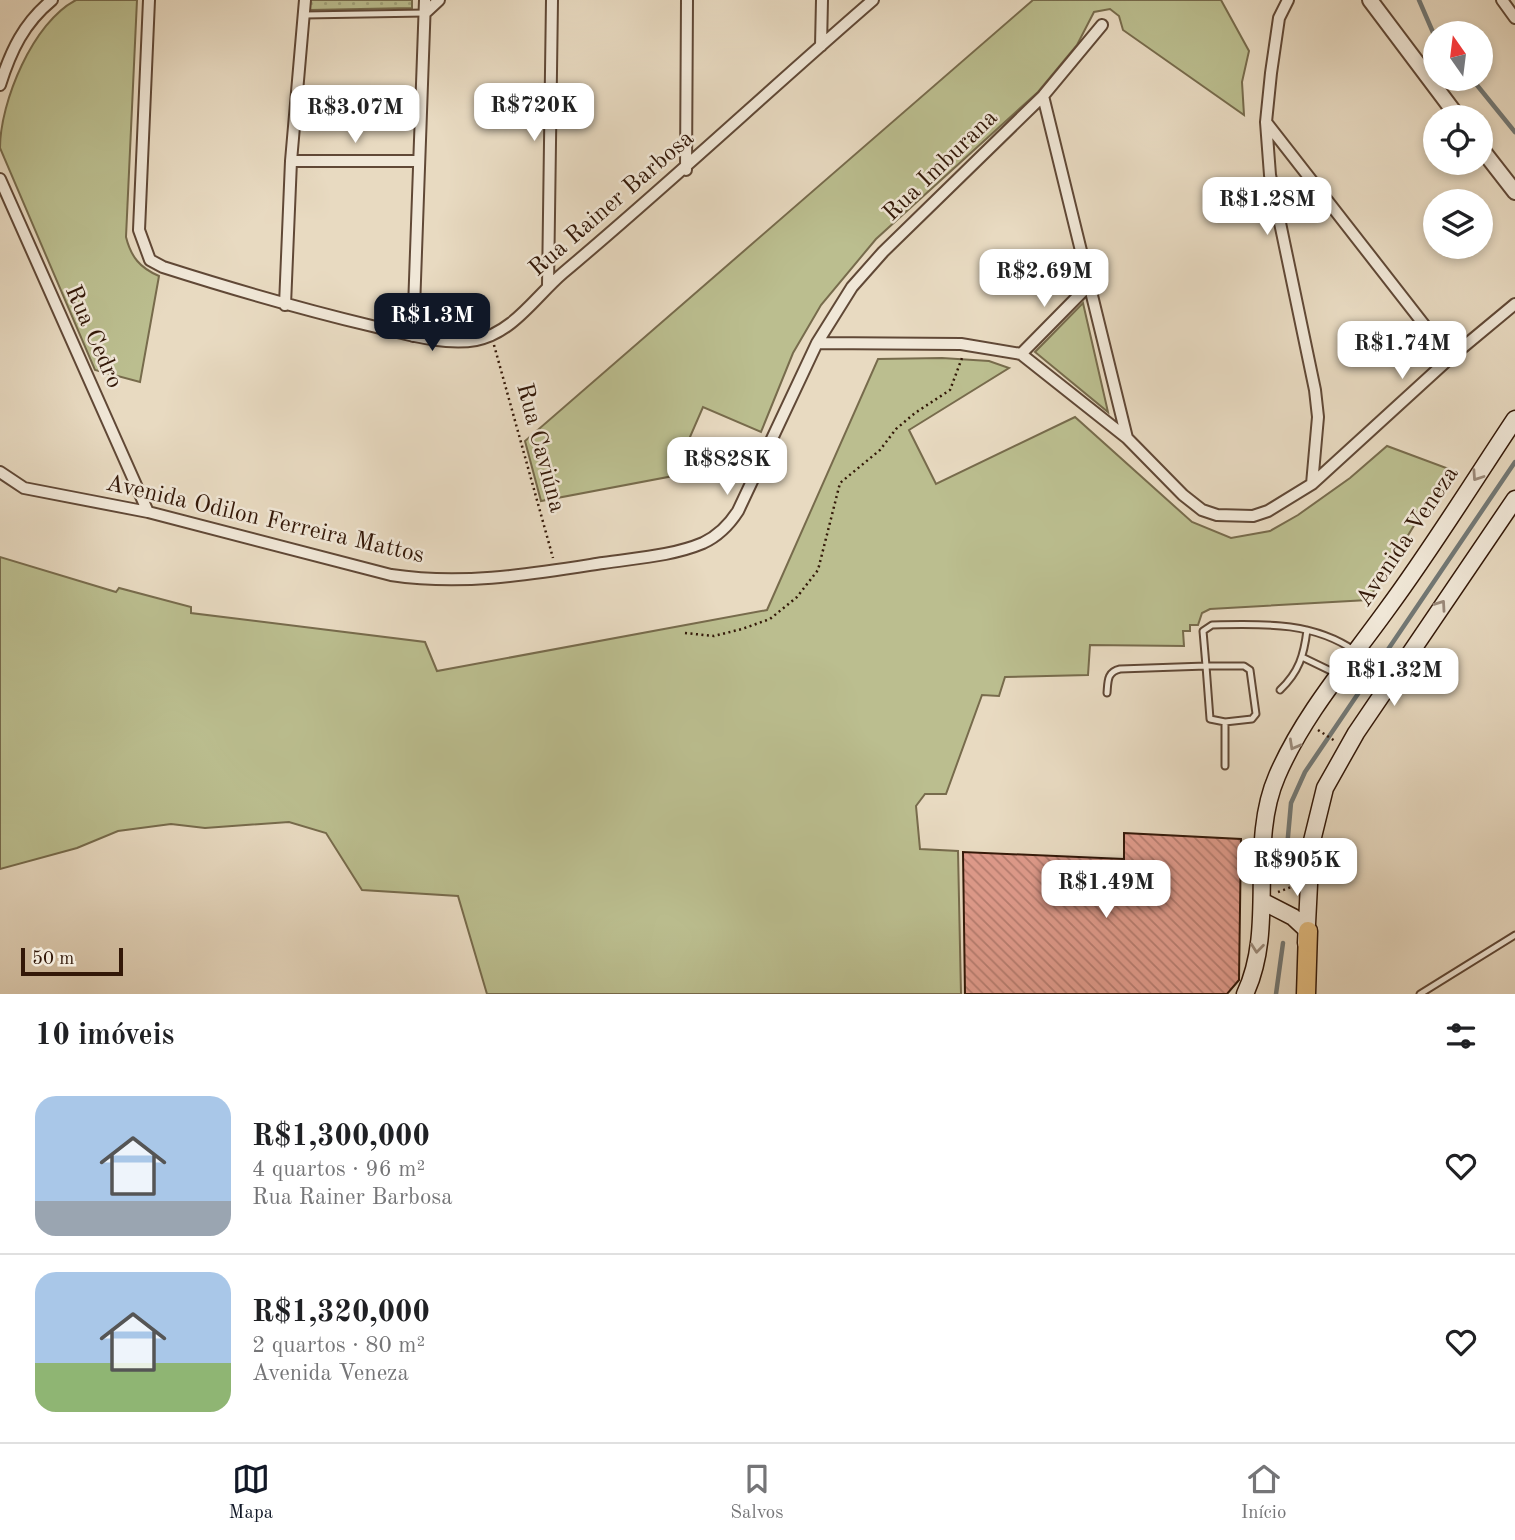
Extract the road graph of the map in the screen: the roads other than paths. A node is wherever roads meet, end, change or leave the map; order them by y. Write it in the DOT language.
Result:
graph roads {
  1 [pos="52,0"];
  2 [pos="149,0"];
  3 [pos="305,0"];
  4 [pos="425,0"];
  5 [pos="439,0"];
  6 [pos="552,0"];
  7 [pos="687,0"];
  8 [pos="822,0"];
  9 [pos="873,0"];
  10 [pos="1288,0"];
  11 [pos="1370,0"];
  12 [pos="1502,0"];
  13 [pos="425,13"];
  14 [pos="304,15"];
  15 [pos="1515,18"];
  16 [pos="1102,25"];
  17 [pos="821,46"];
  18 [pos="0,85"];
  19 [pos="1043,96"];
  20 [pos="1449,105"];
  21 [pos="1266,122"];
  22 [pos="291,161"];
  23 [pos="418,161"];
  24 [pos="1493,163"];
  25 [pos="686,170"];
  26 [pos="0,179"];
  27 [pos="1515,192"];
  28 [pos="1089,285"];
  29 [pos="548,286"];
  30 [pos="1515,304"];
  31 [pos="285,305"];
  32 [pos="413,336"];
  33 [pos="817,343"];
  34 [pos="1021,354"];
  35 [pos="1450,358"];
  36 [pos="1515,419"];
  37 [pos="1127,438"];
  38 [pos="0,472"];
  39 [pos="1312,484"];
  40 [pos="1515,499"];
  41 [pos="148,512"];
  42 [pos="1307,630"];
  43 [pos="1356,651"];
  44 [pos="1304,658"];
  45 [pos="1206,666"];
  46 [pos="1340,675"];
  47 [pos="1280,690"];
  48 [pos="1107,693"];
  49 [pos="1225,722"];
  50 [pos="1225,766"];
  51 [pos="1267,897"];
  52 [pos="1308,931"];
  53 [pos="1515,935"];
  54 [pos="1245,994"];
  55 [pos="1298,994"];
  56 [pos="1306,994"];
  57 [pos="1420,994"];
  1 -- 18 [label="street"];
  2 -- 31 [label="street, Rua Rainer Barbosa"];
  3 -- 14 [label="street"];
  4 -- 13 [label="street"];
  5 -- 13 [label="street"];
  6 -- 29 [label="street"];
  7 -- 25 [label="street"];
  8 -- 17 [label="street"];
  9 -- 17 [label="street, Rua Rainer Barbosa"];
  10 -- 21 [label="street"];
  11 -- 20 [label="street"];
  12 -- 15 [label="street"];
  13 -- 14 [label="lane"];
  13 -- 23 [label="street"];
  14 -- 22 [label="street"];
  16 -- 19 [label="street, Rua Imburana"];
  17 -- 25 [label="street, Rua Rainer Barbosa"];
  19 -- 28 [label="street"];
  19 -- 33 [label="street, Rua Imburana"];
  21 -- 35 [label="street"];
  21 -- 39 [label="street"];
  22 -- 23 [label="street"];
  22 -- 31 [label="street"];
  23 -- 32 [label="street"];
  24 -- 27 [label="street"];
  25 -- 29 [label="street, Rua Rainer Barbosa"];
  26 -- 41 [label="street, Rua Cedro"];
  28 -- 34 [label="street"];
  28 -- 37 [label="street"];
  29 -- 32 [label="street, Rua Rainer Barbosa"];
  30 -- 35 [label="street"];
  31 -- 32 [label="street, Rua Rainer Barbosa"];
  33 -- 34 [label="street"];
  33 -- 41 [label="street, Avenida Odilon Ferreira Mattos"];
  34 -- 37 [label="street"];
  35 -- 39 [label="street"];
  36 -- 43 [label="main road, Avenida Veneza, one-way"];
  37 -- 39 [label="street"];
  38 -- 41 [label="street, Avenida Odilon Ferreira Mattos"];
  52 -- 40 [label="main road, one-way"];
  42 -- 43 [label="lane"];
  42 -- 44 [label="lane"];
  42 -- 45 [label="lane"];
  43 -- 46 [label="main road, Avenida Veneza"];
  44 -- 46 [label="lane"];
  44 -- 47 [label="lane"];
  45 -- 48 [label="lane"];
  45 -- 49 [label="lane"];
  45 -- 49 [label="lane"];
  46 -- 51 [label="main road, Avenida Veneza, one-way"];
  49 -- 50 [label="lane"];
  51 -- 52 [label="main road"];
  51 -- 54 [label="main road, Avenida Veneza, one-way"];
  52 -- 55 [label="main road"];
  52 -- 56 [label="main road"];
  53 -- 57 [label="lane"];
}
